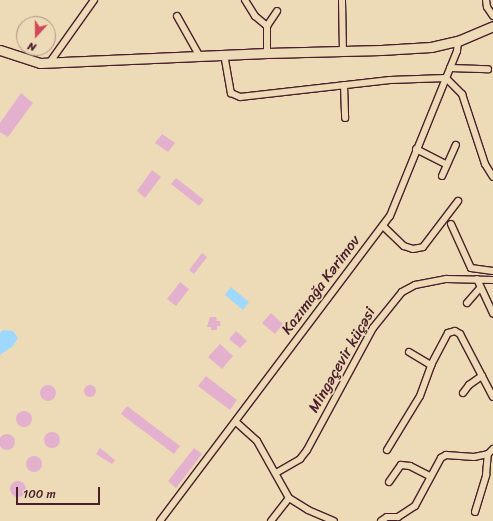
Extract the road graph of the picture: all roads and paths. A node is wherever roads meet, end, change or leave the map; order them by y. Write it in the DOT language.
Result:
graph roads {
  1 [pos="94,0"];
  2 [pos="245,0"];
  3 [pos="342,0"];
  4 [pos="486,0"];
  5 [pos="277,11"];
  6 [pos="177,16"];
  7 [pos="493,16"];
  8 [pos="267,26"];
  9 [pos="493,26"];
  10 [pos="458,41"];
  11 [pos="0,50"];
  12 [pos="343,51"];
  13 [pos="267,52"];
  14 [pos="224,54"];
  15 [pos="199,55"];
  16 [pos="50,62"];
  17 [pos="450,68"];
  18 [pos="488,69"];
  19 [pos="446,78"];
  20 [pos="344,85"];
  21 [pos="345,118"];
  22 [pos="456,146"];
  23 [pos="416,149"];
  24 [pos="446,164"];
  25 [pos="442,176"];
  26 [pos="493,176"];
  27 [pos="458,201"];
  28 [pos="450,224"];
  29 [pos="383,226"];
  30 [pos="493,271"];
  31 [pos="477,279"];
  32 [pos="493,280"];
  33 [pos="480,288"];
  34 [pos="467,303"];
  35 [pos="493,314"];
  36 [pos="409,352"];
  37 [pos="431,365"];
  38 [pos="482,376"];
  39 [pos="463,393"];
  40 [pos="493,396"];
  41 [pos="236,422"];
  42 [pos="493,449"];
  43 [pos="387,450"];
  44 [pos="488,454"];
  45 [pos="276,473"];
  46 [pos="430,476"];
  47 [pos="389,482"];
  48 [pos="289,498"];
  49 [pos="475,512"];
  50 [pos="320,518"];
  51 [pos="160,521"];
  52 [pos="271,521"];
  53 [pos="334,521"];
  54 [pos="381,521"];
  1 -- 16 [label="street"];
  2 -- 8 [label="street"];
  3 -- 12 [label="street"];
  4 -- 7 [label="street"];
  5 -- 8 [label="street"];
  6 -- 15 [label="street"];
  8 -- 13 [label="street"];
  9 -- 10 [label="street"];
  10 -- 12 [label="street"];
  10 -- 17 [label="street, Kazımağa Kərimov"];
  11 -- 16 [label="street"];
  12 -- 13 [label="street"];
  13 -- 14 [label="street"];
  14 -- 15 [label="street"];
  14 -- 20 [label="street"];
  15 -- 16 [label="street"];
  17 -- 18 [label="street"];
  17 -- 19 [label="street, Kazımağa Kərimov"];
  19 -- 20 [label="street"];
  19 -- 23 [label="street, Kazımağa Kərimov"];
  19 -- 26 [label="street"];
  20 -- 21 [label="street"];
  22 -- 24 [label="street"];
  23 -- 24 [label="street"];
  23 -- 29 [label="street, Kazımağa Kərimov"];
  24 -- 25 [label="street"];
  27 -- 29 [label="street"];
  28 -- 30 [label="street"];
  29 -- 41 [label="street, Kazımağa Kərimov"];
  31 -- 32 [label="street, Mingəçevir küçəsi"];
  31 -- 33 [label="street"];
  31 -- 45 [label="street, Mingəçevir küçəsi"];
  33 -- 34 [label="street"];
  33 -- 35 [label="street"];
  36 -- 37 [label="street"];
  37 -- 38 [label="street"];
  37 -- 43 [label="street"];
  38 -- 39 [label="street"];
  38 -- 40 [label="street"];
  41 -- 45 [label="street"];
  41 -- 51 [label="street, Kazımağa Kərimov"];
  42 -- 44 [label="street"];
  44 -- 46 [label="street"];
  44 -- 49 [label="street"];
  45 -- 48 [label="street"];
  46 -- 47 [label="street"];
  46 -- 54 [label="street"];
  48 -- 50 [label="street"];
  48 -- 52 [label="street"];
  50 -- 53 [label="street"];
}
